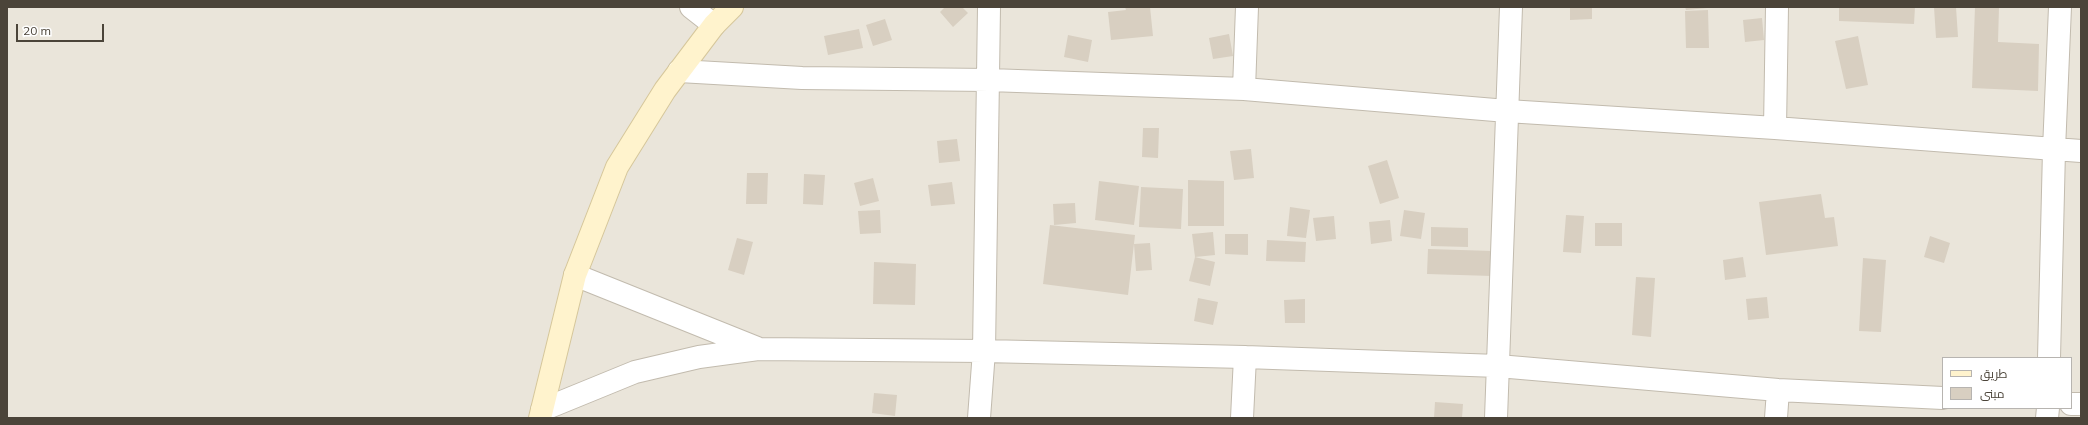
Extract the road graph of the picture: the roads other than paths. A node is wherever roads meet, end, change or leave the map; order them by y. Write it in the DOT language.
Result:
graph roads {
  1 [pos="691,7"];
  2 [pos="732,7"];
  3 [pos="989,7"];
  4 [pos="1247,7"];
  5 [pos="1511,7"];
  6 [pos="1777,7"];
  7 [pos="2060,7"];
  8 [pos="714,25"];
  9 [pos="679,71"];
  10 [pos="989,80"];
  11 [pos="1244,89"];
  12 [pos="1507,111"];
  13 [pos="1775,128"];
  14 [pos="2054,150"];
  15 [pos="2081,151"];
  16 [pos="575,275"];
  17 [pos="758,349"];
  18 [pos="984,351"];
  19 [pos="1245,357"];
  20 [pos="2049,357"];
  21 [pos="1498,366"];
  22 [pos="1778,390"];
  23 [pos="1942,398"];
  24 [pos="541,414"];
  25 [pos="979,418"];
  26 [pos="1242,418"];
  27 [pos="1496,418"];
  28 [pos="1776,418"];
  1 -- 8 [label="street"];
  2 -- 8 [label="main road"];
  3 -- 10 [label="street"];
  4 -- 11 [label="street"];
  5 -- 12 [label="street"];
  6 -- 13 [label="street"];
  7 -- 14 [label="street"];
  8 -- 9 [label="main road"];
  9 -- 10 [label="street"];
  9 -- 16 [label="main road"];
  10 -- 11 [label="street"];
  10 -- 18 [label="street"];
  11 -- 12 [label="street"];
  12 -- 13 [label="street"];
  12 -- 21 [label="street"];
  13 -- 14 [label="street"];
  14 -- 15 [label="street"];
  14 -- 20 [label="street"];
  16 -- 17 [label="street"];
  16 -- 24 [label="main road"];
  17 -- 18 [label="street"];
  17 -- 24 [label="street"];
  18 -- 19 [label="street"];
  18 -- 25 [label="street"];
  19 -- 21 [label="street"];
  19 -- 26 [label="street"];
  21 -- 22 [label="street"];
  21 -- 27 [label="street"];
  22 -- 23 [label="street"];
  22 -- 28 [label="street"];
}
